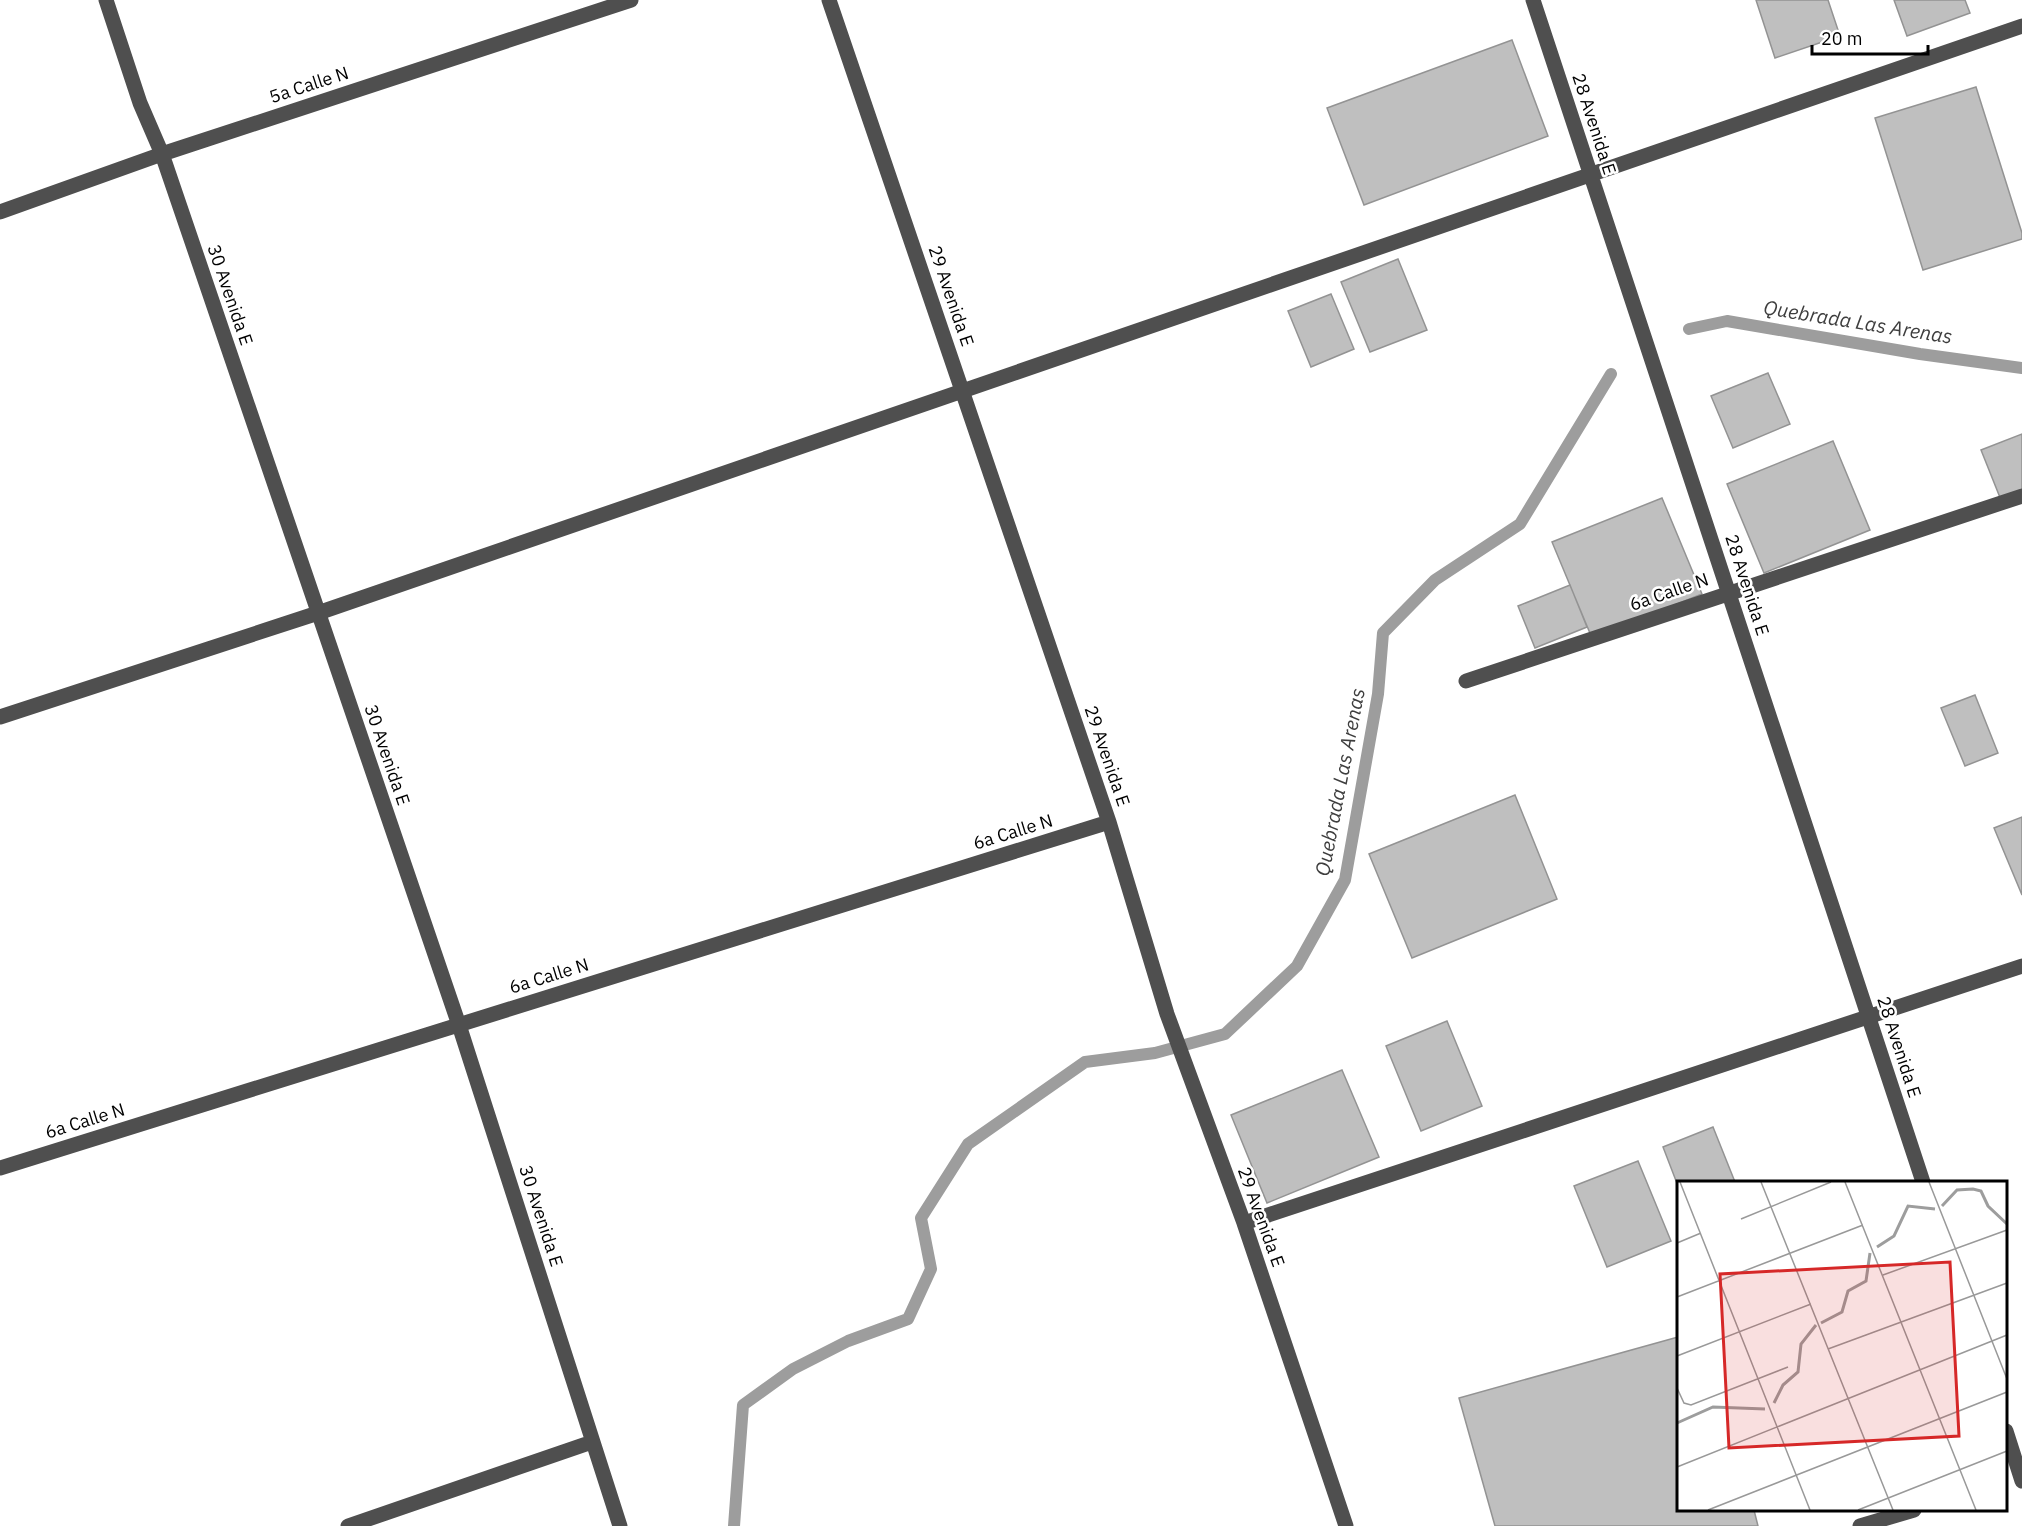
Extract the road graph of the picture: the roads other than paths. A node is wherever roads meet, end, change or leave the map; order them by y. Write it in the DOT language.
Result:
graph roads {
  1 [pos="106,0"];
  2 [pos="631,0"];
  3 [pos="829,0"];
  4 [pos="1533,0"];
  5 [pos="2022,26"];
  6 [pos="162,154"];
  7 [pos="1591,175"];
  8 [pos="0,212"];
  9 [pos="962,391"];
  10 [pos="2022,496"];
  11 [pos="1729,593"];
  12 [pos="318,613"];
  13 [pos="1466,681"];
  14 [pos="0,717"];
  15 [pos="1109,822"];
  16 [pos="2022,966"];
  17 [pos="1868,1016"];
  18 [pos="459,1024"];
  19 [pos="0,1168"];
  20 [pos="1923,1181"];
  21 [pos="1244,1223"];
  22 [pos="2007,1435"];
  23 [pos="592,1442"];
  24 [pos="2018,1479"];
  25 [pos="1908,1511"];
  26 [pos="348,1526"];
  27 [pos="620,1526"];
  28 [pos="1346,1526"];
  29 [pos="1860,1526"];
  1 -- 6 [label="street, 30 Avenida E"];
  2 -- 6 [label="street, 5a Calle N"];
  3 -- 9 [label="street, 29 Avenida E"];
  4 -- 7 [label="street, 28 Avenida E"];
  5 -- 7 [label="street"];
  6 -- 8 [label="street, 5a Calle N"];
  6 -- 12 [label="street, 30 Avenida E"];
  7 -- 9 [label="street"];
  7 -- 11 [label="street, 28 Avenida E"];
  9 -- 12 [label="street"];
  9 -- 15 [label="street, 29 Avenida E"];
  10 -- 11 [label="street, 6a Calle N"];
  11 -- 13 [label="street, 6a Calle N"];
  11 -- 17 [label="street, 28 Avenida E"];
  12 -- 14 [label="street"];
  12 -- 18 [label="street, 30 Avenida E"];
  15 -- 18 [label="street, 6a Calle N"];
  15 -- 21 [label="street, 29 Avenida E"];
  16 -- 17 [label="street"];
  17 -- 20 [label="street, 28 Avenida E"];
  17 -- 21 [label="street"];
  18 -- 19 [label="street, 6a Calle N"];
  18 -- 23 [label="street, 30 Avenida E"];
  21 -- 28 [label="street, 29 Avenida E"];
  22 -- 24 [label="street"];
  23 -- 26 [label="street"];
  23 -- 27 [label="street, 30 Avenida E"];
  25 -- 29 [label="street"];
}
